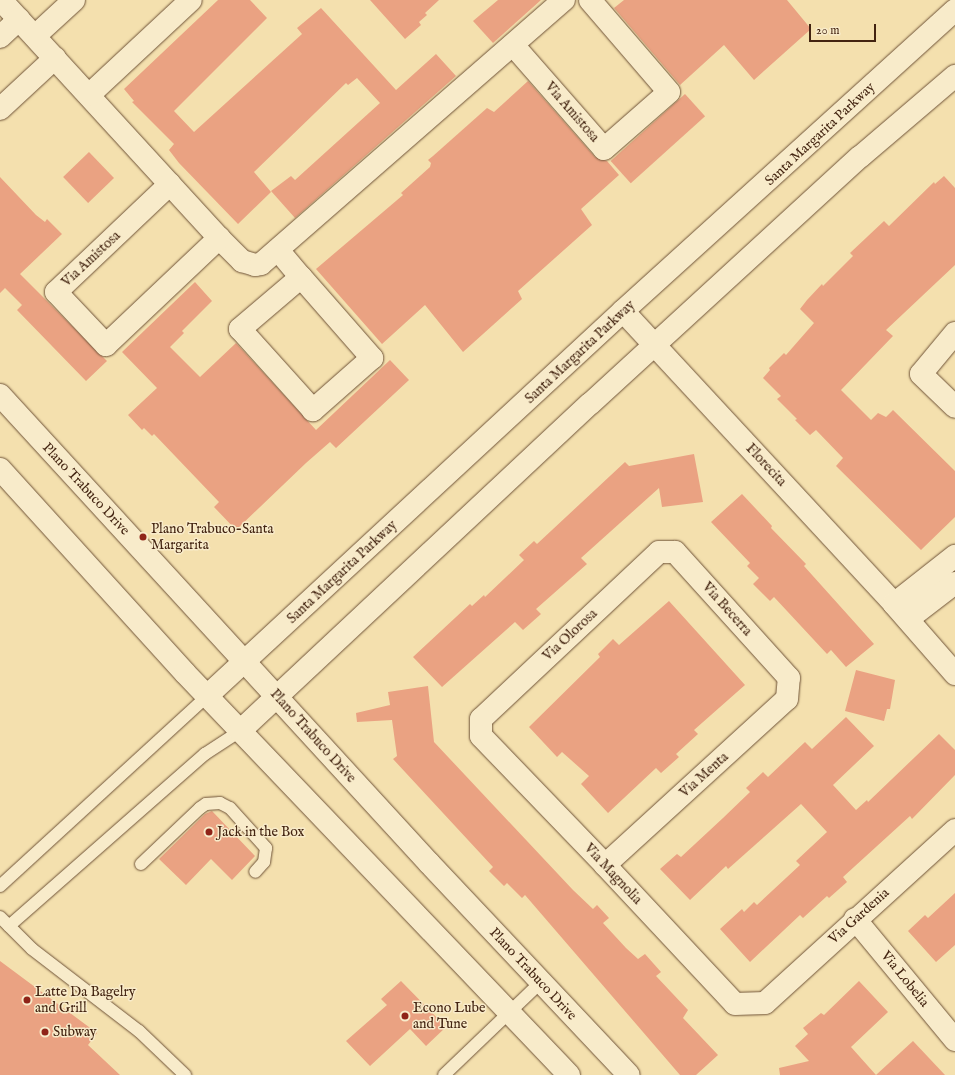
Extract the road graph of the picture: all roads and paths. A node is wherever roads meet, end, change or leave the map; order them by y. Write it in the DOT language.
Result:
graph roads {
  1 [pos="1,0"];
  2 [pos="74,0"];
  3 [pos="191,0"];
  4 [pos="564,0"];
  5 [pos="590,0"];
  6 [pos="955,10"];
  7 [pos="19,19"];
  8 [pos="35,36"];
  9 [pos="0,37"];
  10 [pos="513,45"];
  11 [pos="55,58"];
  12 [pos="955,76"];
  13 [pos="89,95"];
  14 [pos="0,109"];
  15 [pos="170,184"];
  16 [pos="219,238"];
  17 [pos="278,250"];
  18 [pos="301,277"];
  19 [pos="624,312"];
  20 [pos="955,334"];
  21 [pos="654,345"];
  22 [pos="0,395"];
  23 [pos="955,407"];
  24 [pos="0,469"];
  25 [pos="659,552"];
  26 [pos="955,556"];
  27 [pos="955,583"];
  28 [pos="901,611"];
  29 [pos="244,661"];
  30 [pos="955,674"];
  31 [pos="789,678"];
  32 [pos="207,696"];
  33 [pos="276,696"];
  34 [pos="481,719"];
  35 [pos="240,731"];
  36 [pos="955,830"];
  37 [pos="141,864"];
  38 [pos="605,864"];
  39 [pos="255,872"];
  40 [pos="0,886"];
  41 [pos="0,917"];
  42 [pos="855,919"];
  43 [pos="9,926"];
  44 [pos="541,982"];
  45 [pos="765,1003"];
  46 [pos="510,1014"];
  47 [pos="955,1040"];
  48 [pos="185,1075"];
  49 [pos="444,1075"];
  50 [pos="569,1075"];
  51 [pos="629,1075"];
  1 -- 7 [label="street"];
  2 -- 8 [label="street"];
  3 -- 13 [label="street"];
  4 -- 10 [label="street"];
  5 -- 10 [label="street, Via Amistosa"];
  6 -- 19 [label="street, Santa Margarita Parkway"];
  7 -- 8 [label="street"];
  7 -- 9 [label="street"];
  8 -- 11 [label="street"];
  10 -- 17 [label="street"];
  11 -- 13 [label="street"];
  11 -- 14 [label="street"];
  12 -- 21 [label="street"];
  13 -- 15 [label="street"];
  15 -- 16 [label="street"];
  15 -- 16 [label="street, Via Amistosa"];
  16 -- 17 [label="street"];
  17 -- 18 [label="street"];
  18 -- 18 [label="street"];
  19 -- 21 [label="street, Florecita"];
  19 -- 29 [label="street, Santa Margarita Parkway"];
  20 -- 23 [label="street"];
  21 -- 28 [label="street, Florecita"];
  21 -- 33 [label="street"];
  22 -- 29 [label="street, Plano Trabuco Drive"];
  24 -- 32 [label="street"];
  25 -- 31 [label="street, Via Becerra"];
  25 -- 34 [label="street, Via Olorosa"];
  26 -- 28 [label="street"];
  27 -- 28 [label="street"];
  28 -- 30 [label="street"];
  29 -- 32 [label="street, Santa Margarita Parkway"];
  29 -- 33 [label="street, Plano Trabuco Drive"];
  31 -- 38 [label="street, Via Menta"];
  32 -- 35 [label="street"];
  32 -- 40 [label="lane"];
  33 -- 35 [label="street"];
  33 -- 44 [label="street, Plano Trabuco Drive"];
  34 -- 38 [label="street, Via Magnolia"];
  35 -- 43 [label="lane"];
  35 -- 46 [label="street"];
  36 -- 42 [label="street, Via Gardenia"];
  37 -- 39 [label="lane"];
  38 -- 45 [label="street, Via Magnolia"];
  41 -- 43 [label="lane"];
  42 -- 45 [label="street, Via Gardenia"];
  42 -- 47 [label="street, Via Lobelia"];
  43 -- 48 [label="lane"];
  44 -- 46 [label="lane"];
  44 -- 51 [label="street, Plano Trabuco Drive"];
  46 -- 49 [label="lane"];
  46 -- 50 [label="street"];
}
